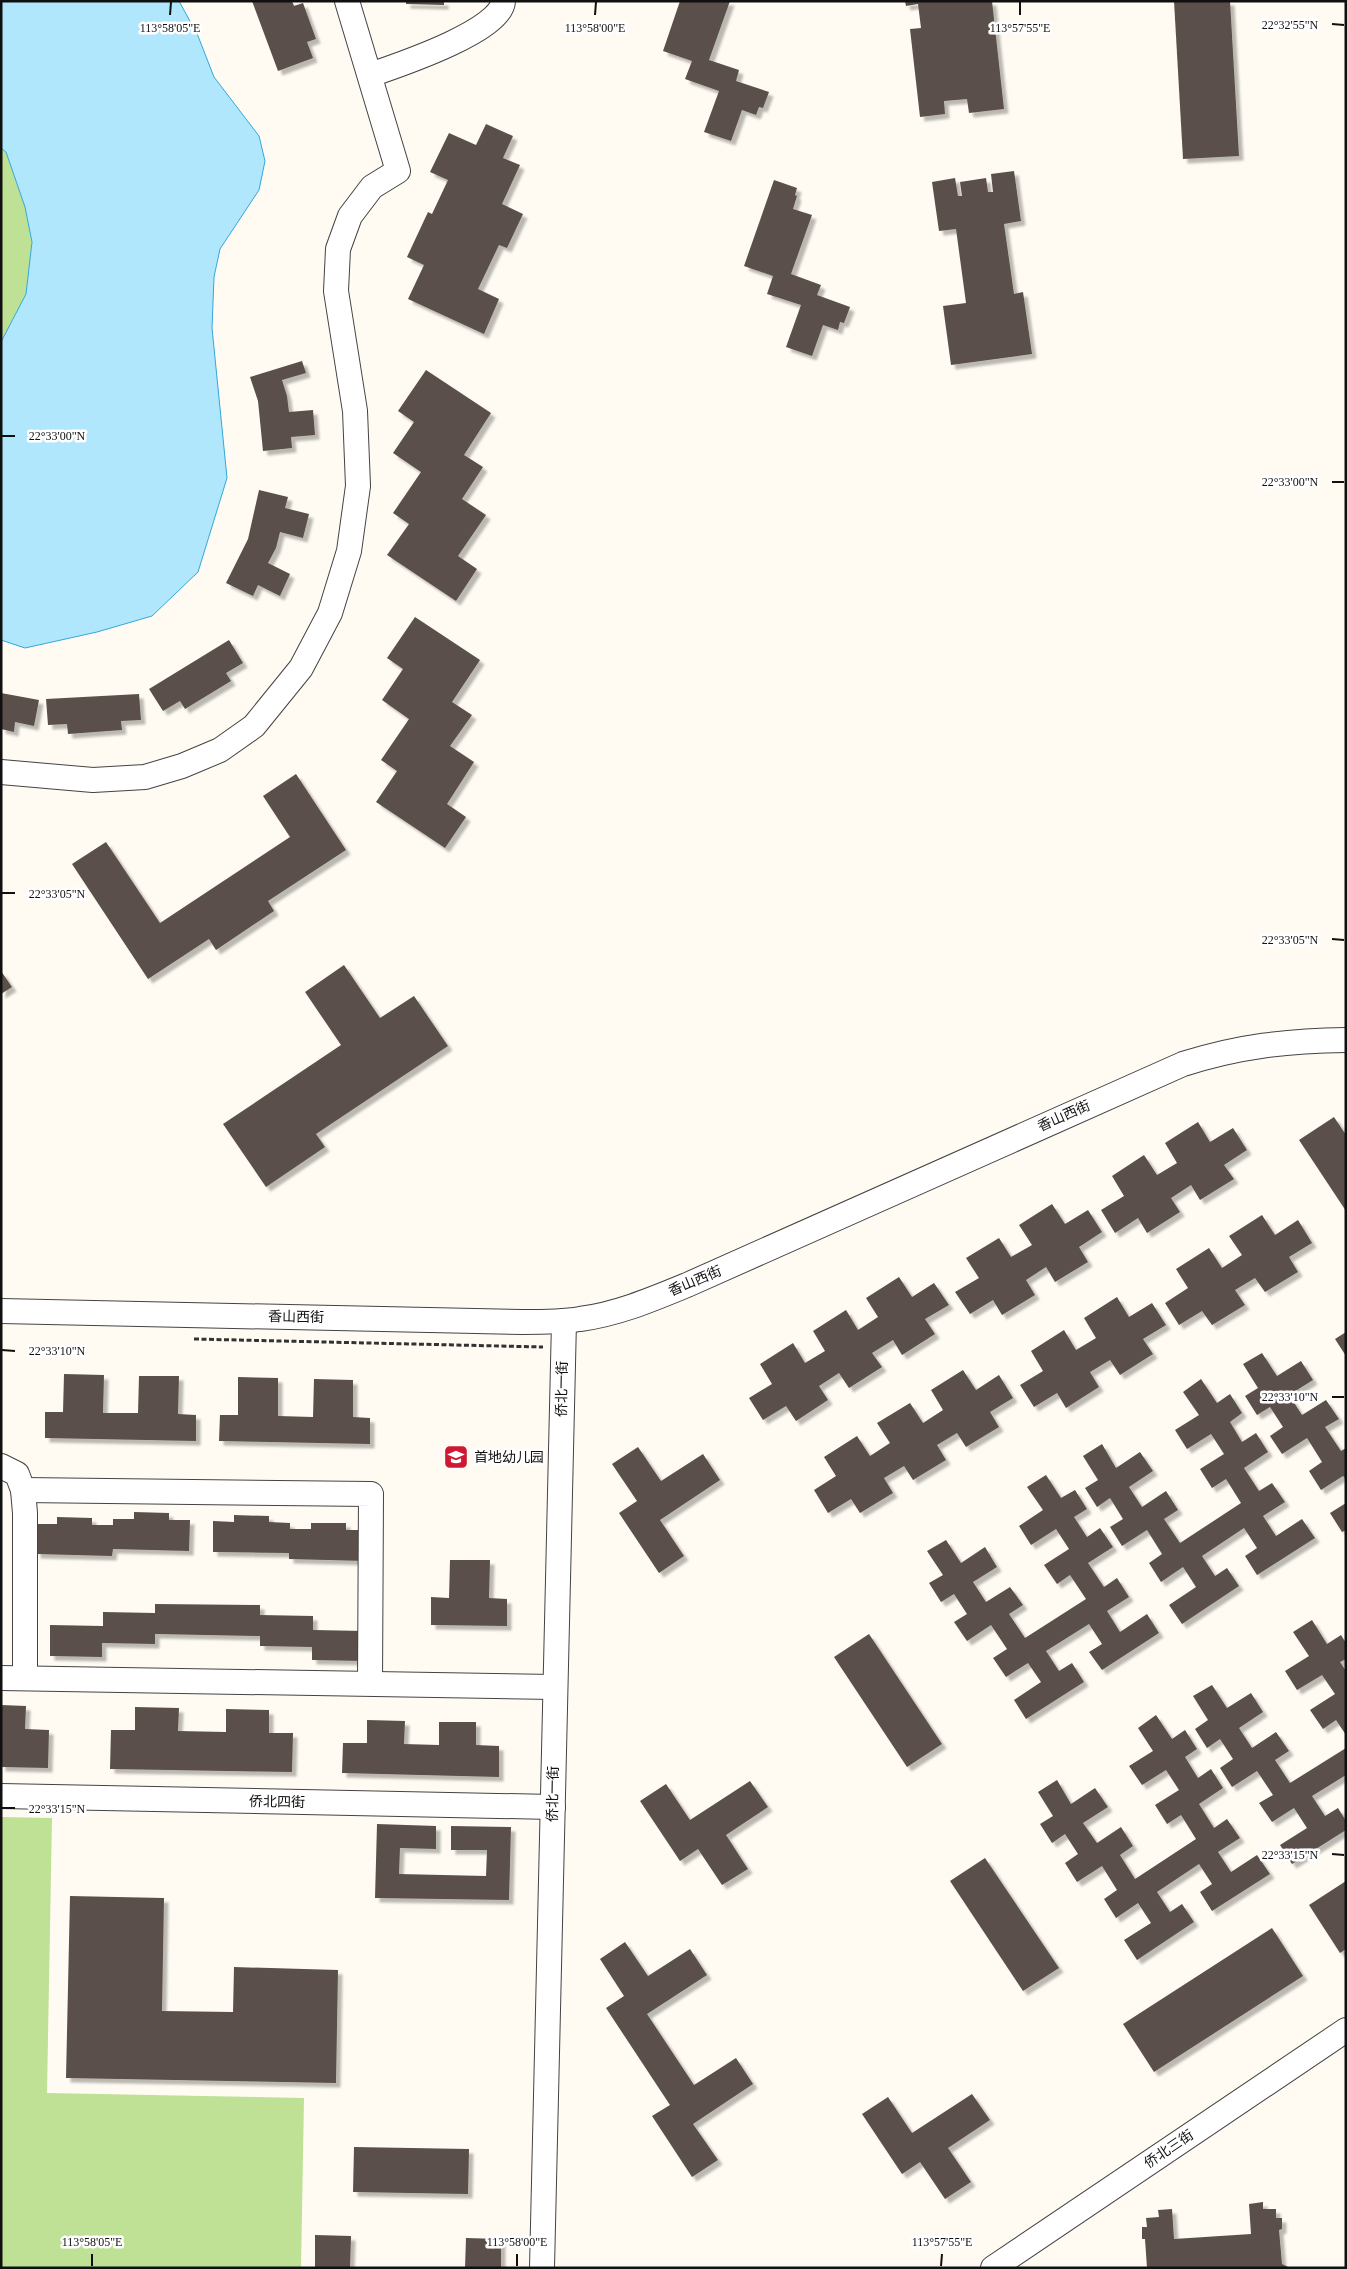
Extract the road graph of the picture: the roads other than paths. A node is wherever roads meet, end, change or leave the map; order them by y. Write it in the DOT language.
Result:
graph roads {
  1 [pos="347,1"];
  2 [pos="503,1"];
  3 [pos="370,76"];
  4 [pos="1,772"];
  5 [pos="1346,1040"];
  6 [pos="1,1311"];
  7 [pos="564,1321"];
  8 [pos="1,1466"];
  9 [pos="22,1490"];
  10 [pos="1,1678"];
  11 [pos="24,1678"];
  12 [pos="370,1683"];
  13 [pos="555,1687"];
  14 [pos="1,1796"];
  15 [pos="553,1807"];
  16 [pos="1346,2030"];
  17 [pos="542,2268"];
  18 [pos="993,2268"];
  1 -- 3 [label="street"];
  2 -- 3 [label="street"];
  3 -- 4 [label="street"];
  5 -- 7 [label="street, 香山西街"];
  6 -- 7 [label="street, 香山西街"];
  7 -- 13 [label="street, 侨北一街"];
  8 -- 9 [label="street"];
  9 -- 11 [label="street"];
  9 -- 12 [label="street"];
  10 -- 11 [label="street"];
  11 -- 12 [label="street"];
  12 -- 13 [label="street"];
  13 -- 15 [label="street, 侨北一街"];
  14 -- 15 [label="street, 侨北四街"];
  15 -- 17 [label="street, 侨北一街"];
  16 -- 18 [label="street, 侨北三街"];
}
